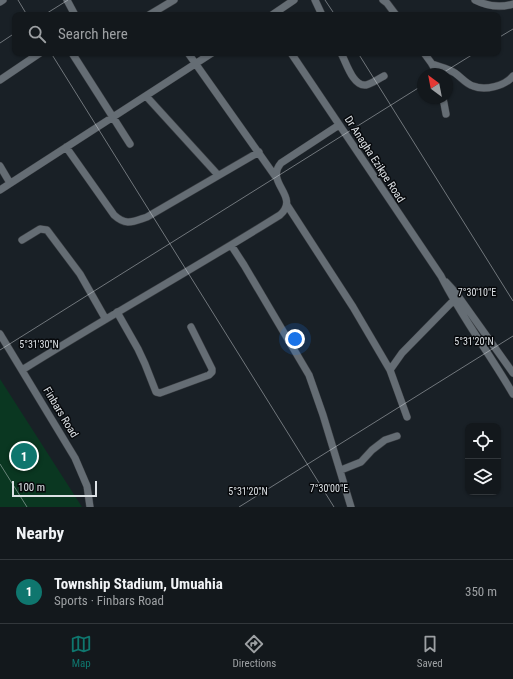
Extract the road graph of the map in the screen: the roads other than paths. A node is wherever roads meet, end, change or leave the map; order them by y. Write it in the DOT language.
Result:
graph roads {
  1 [pos="3,0"];
  2 [pos="66,0"];
  3 [pos="174,0"];
  4 [pos="294,0"];
  5 [pos="315,0"];
  6 [pos="383,0"];
  7 [pos="474,0"];
  8 [pos="0,2"];
  9 [pos="491,3"];
  10 [pos="513,4"];
  11 [pos="73,12"];
  12 [pos="158,12"];
  13 [pos="276,12"];
  14 [pos="321,12"];
  15 [pos="394,12"];
  16 [pos="36,56"];
  17 [pos="74,56"];
  18 [pos="190,56"];
  19 [pos="207,56"];
  20 [pos="293,56"];
  21 [pos="342,56"];
  22 [pos="426,56"];
  23 [pos="196,63"];
  24 [pos="432,64"];
  25 [pos="434,68"];
  26 [pos="384,76"];
  27 [pos="513,76"];
  28 [pos="0,80"];
  29 [pos="146,96"];
  30 [pos="444,104"];
  31 [pos="446,114"];
  32 [pos="113,117"];
  33 [pos="340,125"];
  34 [pos="130,144"];
  35 [pos="66,147"];
  36 [pos="259,152"];
  37 [pos="0,166"];
  38 [pos="274,171"];
  39 [pos="218,175"];
  40 [pos="10,183"];
  41 [pos="0,190"];
  42 [pos="287,205"];
  43 [pos="22,240"];
  44 [pos="231,245"];
  45 [pos="441,276"];
  46 [pos="453,301"];
  47 [pos="117,312"];
  48 [pos="105,318"];
  49 [pos="190,327"];
  50 [pos="0,334"];
  51 [pos="22,370"];
  52 [pos="390,370"];
  53 [pos="513,373"];
  54 [pos="513,394"];
  55 [pos="407,417"];
  56 [pos="397,436"];
  57 [pos="341,470"];
  58 [pos="90,507"];
  59 [pos="351,507"];
  1 -- 8 [label="street"];
  2 -- 11 [label="street"];
  3 -- 12 [label="street"];
  4 -- 13 [label="street"];
  5 -- 14 [label="street"];
  6 -- 15 [label="street"];
  7 -- 9 [label="street"];
  9 -- 10 [label="street"];
  16 -- 28 [label="street"];
  17 -- 32 [label="street"];
  18 -- 23 [label="street"];
  19 -- 23 [label="street"];
  20 -- 33 [label="street, Dr Anagha Ezikpe Road"];
  21 -- 26 [label="street"];
  22 -- 24 [label="street"];
  23 -- 29 [label="street"];
  23 -- 36 [label="street"];
  24 -- 25 [label="street"];
  24 -- 27 [label="street"];
  29 -- 32 [label="street"];
  29 -- 39 [label="street"];
  30 -- 31 [label="street"];
  32 -- 34 [label="street"];
  32 -- 35 [label="street"];
  33 -- 38 [label="street"];
  33 -- 45 [label="street, Dr Anagha Ezikpe Road"];
  35 -- 39 [label="street"];
  35 -- 40 [label="street"];
  36 -- 38 [label="street"];
  36 -- 39 [label="street"];
  37 -- 40 [label="street"];
  38 -- 42 [label="street"];
  40 -- 41 [label="street"];
  42 -- 44 [label="street"];
  42 -- 52 [label="street"];
  43 -- 48 [label="street"];
  44 -- 47 [label="street"];
  44 -- 57 [label="street"];
  45 -- 46 [label="street"];
  45 -- 53 [label="street"];
  46 -- 52 [label="street"];
  46 -- 54 [label="street"];
  47 -- 48 [label="street"];
  47 -- 49 [label="street"];
  48 -- 51 [label="street"];
  50 -- 51 [label="street, Finbars Road"];
  51 -- 58 [label="street, Finbars Road"];
  52 -- 55 [label="street"];
  56 -- 57 [label="street"];
  57 -- 59 [label="street"];
}
